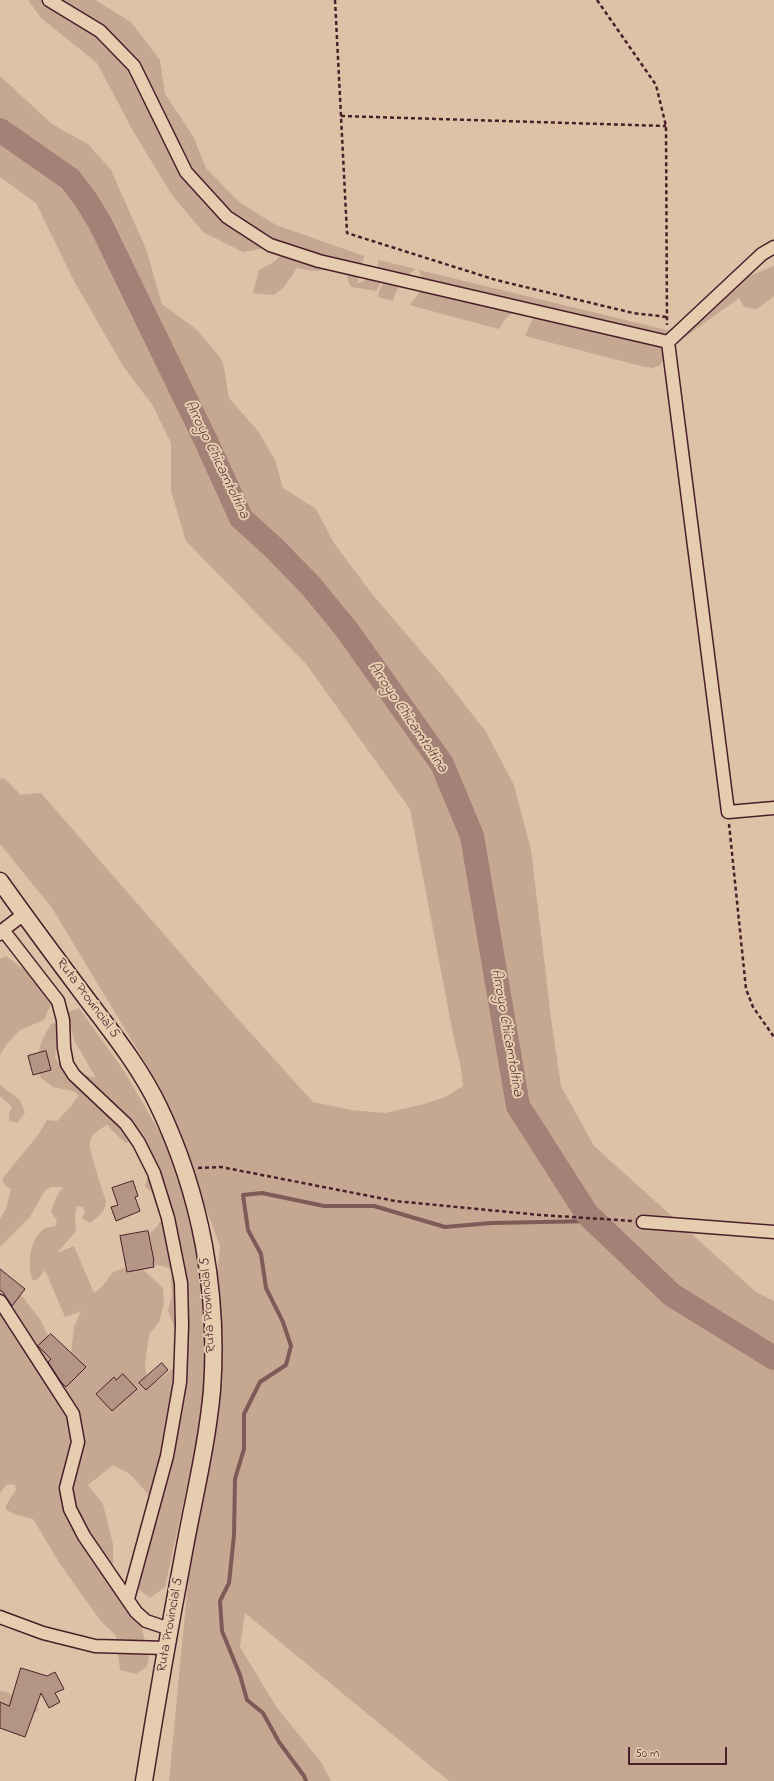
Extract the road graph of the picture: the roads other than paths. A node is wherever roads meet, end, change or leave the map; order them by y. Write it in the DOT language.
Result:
graph roads {
  1 [pos="49,0"];
  2 [pos="774,247"];
  3 [pos="668,342"];
  4 [pos="774,808"];
  5 [pos="0,881"];
  6 [pos="24,914"];
  7 [pos="2,932"];
  8 [pos="643,1222"];
  9 [pos="774,1232"];
  10 [pos="0,1301"];
  11 [pos="128,1599"];
  12 [pos="0,1617"];
  13 [pos="170,1629"];
  14 [pos="166,1648"];
  15 [pos="144,1781"];
  1 -- 3 [label="street"];
  2 -- 3 [label="street"];
  3 -- 4 [label="street"];
  5 -- 6 [label="main road, Ruta Provincial 5"];
  6 -- 7 [label="street"];
  6 -- 13 [label="main road, Ruta Provincial 5"];
  7 -- 11 [label="street"];
  8 -- 9 [label="street"];
  10 -- 11 [label="street"];
  11 -- 13 [label="street"];
  12 -- 14 [label="street"];
  13 -- 14 [label="main road, Ruta Provincial 5"];
  14 -- 15 [label="main road, Ruta Provincial 5"];
}
